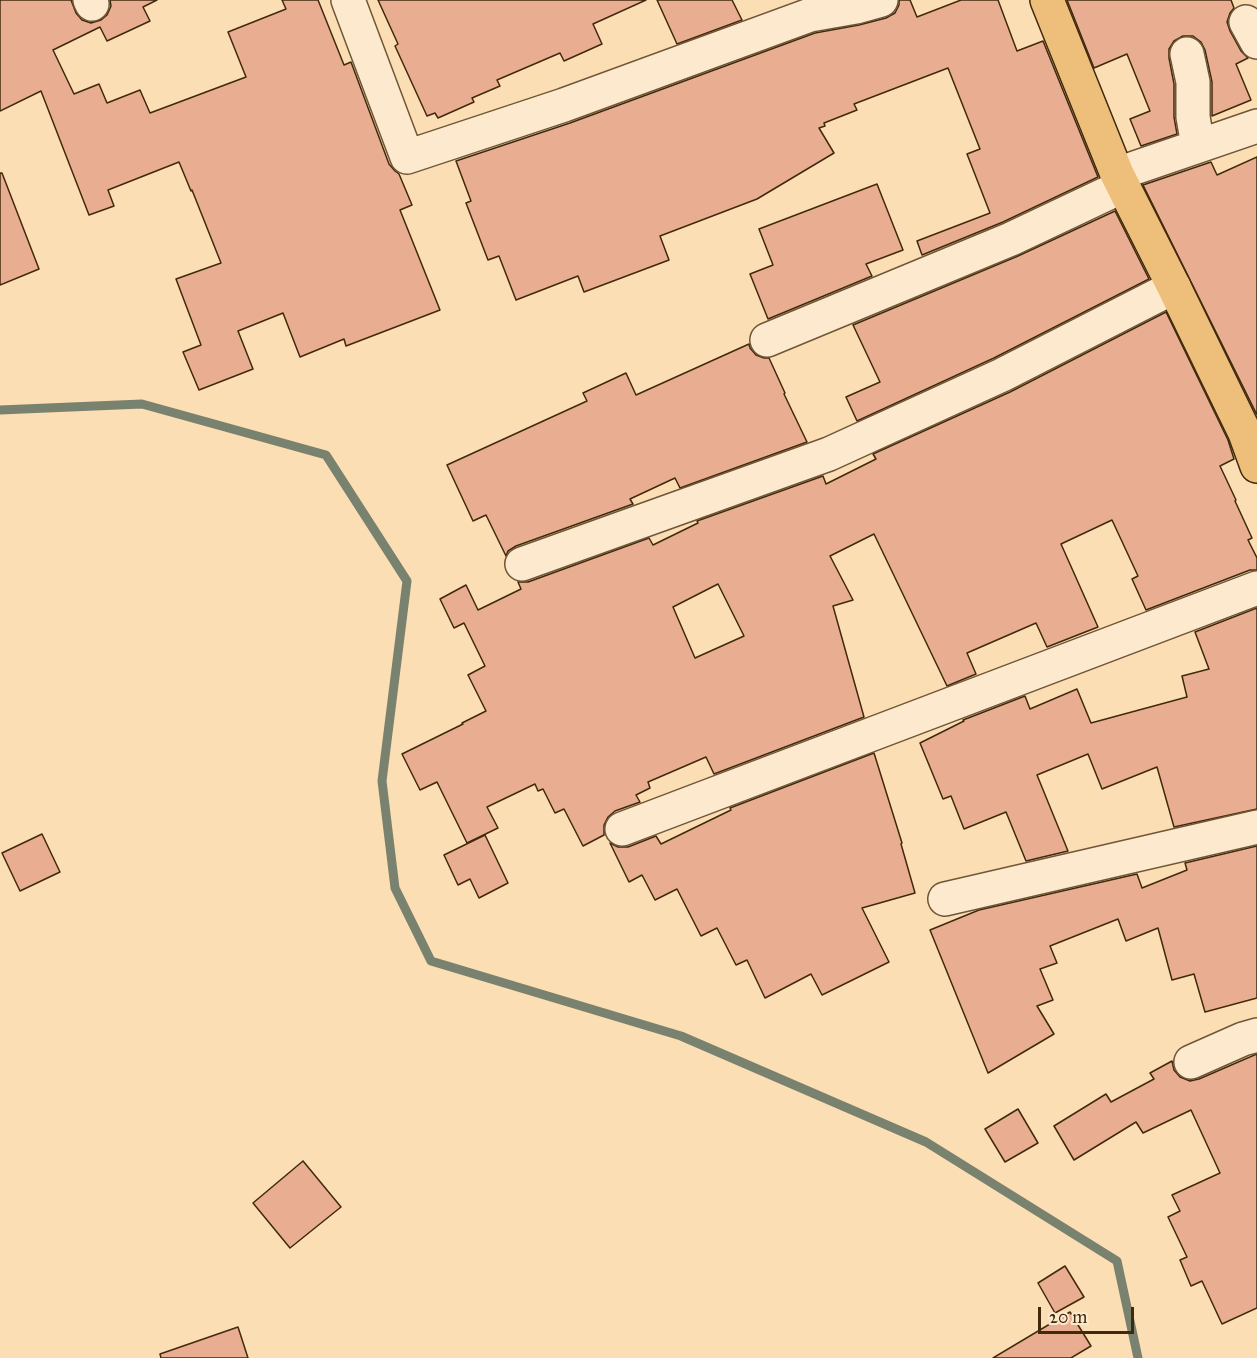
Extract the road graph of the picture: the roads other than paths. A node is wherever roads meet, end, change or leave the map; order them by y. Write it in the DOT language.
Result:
graph roads {
  1 [pos="348,0"];
  2 [pos="881,0"];
  3 [pos="1047,0"];
  4 [pos="808,7"];
  5 [pos="1187,54"];
  6 [pos="1257,126"];
  7 [pos="1198,146"];
  8 [pos="1120,180"];
  9 [pos="1174,287"];
  10 [pos="767,340"];
  11 [pos="1251,431"];
  12 [pos="1257,466"];
  13 [pos="522,564"];
  14 [pos="1257,588"];
  15 [pos="1257,827"];
  16 [pos="622,830"];
  17 [pos="945,899"];
  18 [pos="1257,1035"];
  19 [pos="1191,1062"];
  1 -- 4 [label="street"];
  2 -- 4 [label="street"];
  3 -- 8 [label="main road"];
  5 -- 7 [label="street"];
  6 -- 7 [label="street"];
  7 -- 8 [label="street"];
  8 -- 9 [label="main road"];
  8 -- 10 [label="street"];
  9 -- 11 [label="main road"];
  9 -- 13 [label="street"];
  11 -- 12 [label="main road"];
  14 -- 16 [label="street"];
  15 -- 17 [label="street"];
  18 -- 19 [label="street"];
}
